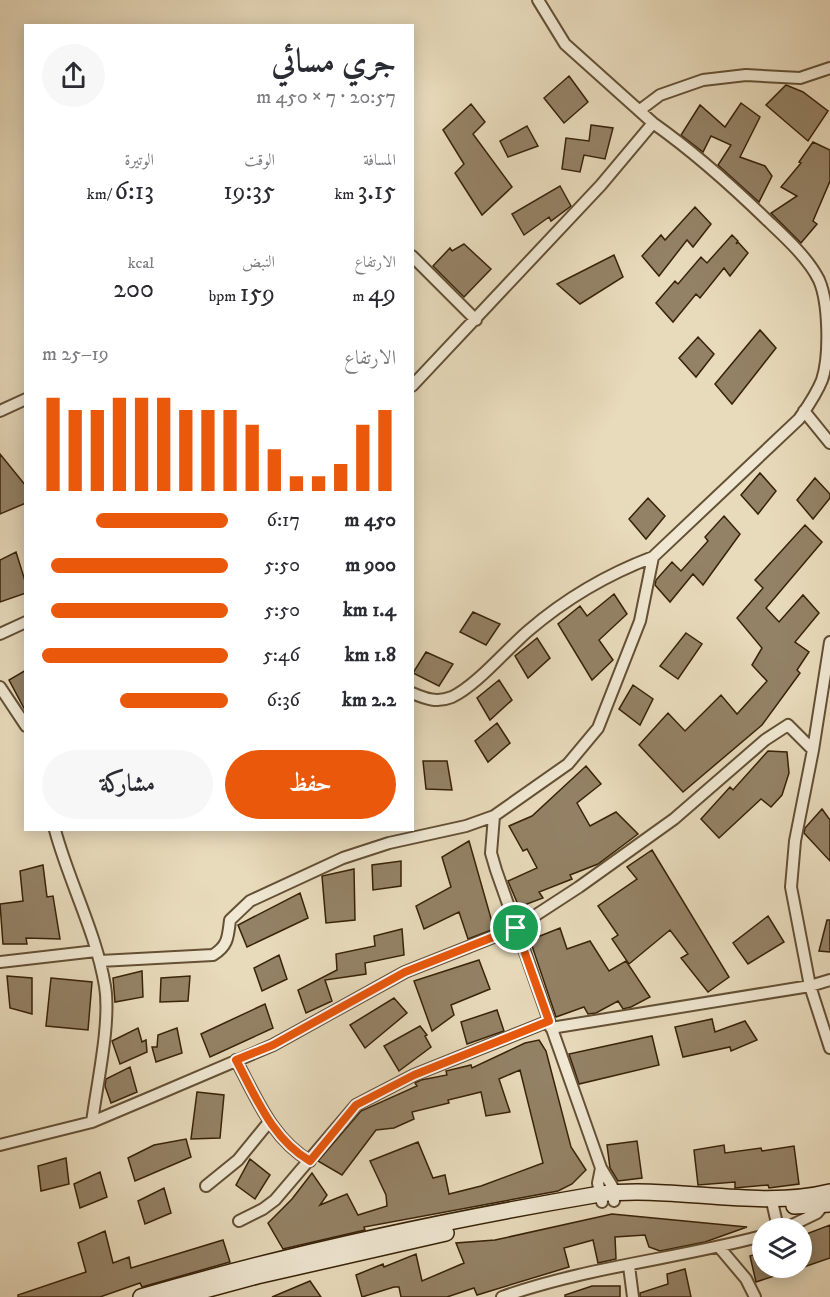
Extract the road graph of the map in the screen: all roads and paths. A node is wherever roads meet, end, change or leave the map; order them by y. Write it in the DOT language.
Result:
graph roads {
  1 [pos="538,0"];
  2 [pos="830,68"];
  3 [pos="640,110"];
  4 [pos="653,123"];
  5 [pos="414,258"];
  6 [pos="476,320"];
  7 [pos="414,384"];
  8 [pos="24,400"];
  9 [pos="0,411"];
  10 [pos="804,411"];
  11 [pos="830,443"];
  12 [pos="653,557"];
  13 [pos="24,623"];
  14 [pos="0,634"];
  15 [pos="830,642"];
  16 [pos="0,687"];
  17 [pos="414,694"];
  18 [pos="825,697"];
  19 [pos="24,723"];
  20 [pos="813,750"];
  21 [pos="494,816"];
  22 [pos="55,831"];
  23 [pos="516,928"];
  24 [pos="98,956"];
  25 [pos="0,962"];
  26 [pos="830,980"];
  27 [pos="810,986"];
  28 [pos="550,1025"];
  29 [pos="830,1048"];
  30 [pos="236,1060"];
  31 [pos="92,1122"];
  32 [pos="269,1122"];
  33 [pos="0,1145"];
  34 [pos="310,1161"];
  35 [pos="206,1186"];
  36 [pos="608,1197"];
  37 [pos="827,1199"];
  38 [pos="772,1202"];
  39 [pos="776,1218"];
  40 [pos="805,1218"];
  41 [pos="238,1221"];
  42 [pos="752,1239"];
  43 [pos="719,1247"];
  44 [pos="629,1266"];
  45 [pos="141,1297"];
  46 [pos="179,1297"];
  47 [pos="502,1297"];
  48 [pos="633,1297"];
  49 [pos="755,1297"];
  1 -- 3 [label="street"];
  2 -- 3 [label="street"];
  3 -- 4 [label="street"];
  4 -- 6 [label="street"];
  4 -- 10 [label="street"];
  5 -- 6 [label="street"];
  6 -- 7 [label="street"];
  8 -- 9 [label="street"];
  10 -- 11 [label="street"];
  10 -- 12 [label="street"];
  12 -- 17 [label="street"];
  12 -- 21 [label="street"];
  13 -- 14 [label="street"];
  15 -- 18 [label="street"];
  16 -- 19 [label="street"];
  18 -- 20 [label="street"];
  20 -- 23 [label="street"];
  20 -- 27 [label="street"];
  21 -- 23 [label="street"];
  21 -- 24 [label="street"];
  22 -- 24 [label="street"];
  23 -- 28 [label="street"];
  23 -- 30 [label="street"];
  24 -- 25 [label="street"];
  24 -- 31 [label="street"];
  26 -- 27 [label="street"];
  27 -- 28 [label="street"];
  27 -- 29 [label="street"];
  28 -- 34 [label="street"];
  28 -- 36 [label="street"];
  30 -- 31 [label="street"];
  30 -- 32 [label="street"];
  31 -- 33 [label="street"];
  32 -- 34 [label="street"];
  32 -- 35 [label="street"];
  34 -- 41 [label="street"];
  36 -- 38 [label="main road"];
  36 -- 45 [label="main road"];
  36 -- 46 [label="main road"];
  37 -- 38 [label="main road"];
  37 -- 40 [label="street"];
  38 -- 39 [label="street"];
  42 -- 43 [label="street"];
  43 -- 44 [label="street"];
  43 -- 49 [label="street"];
  44 -- 47 [label="street"];
  44 -- 48 [label="street"];
}
